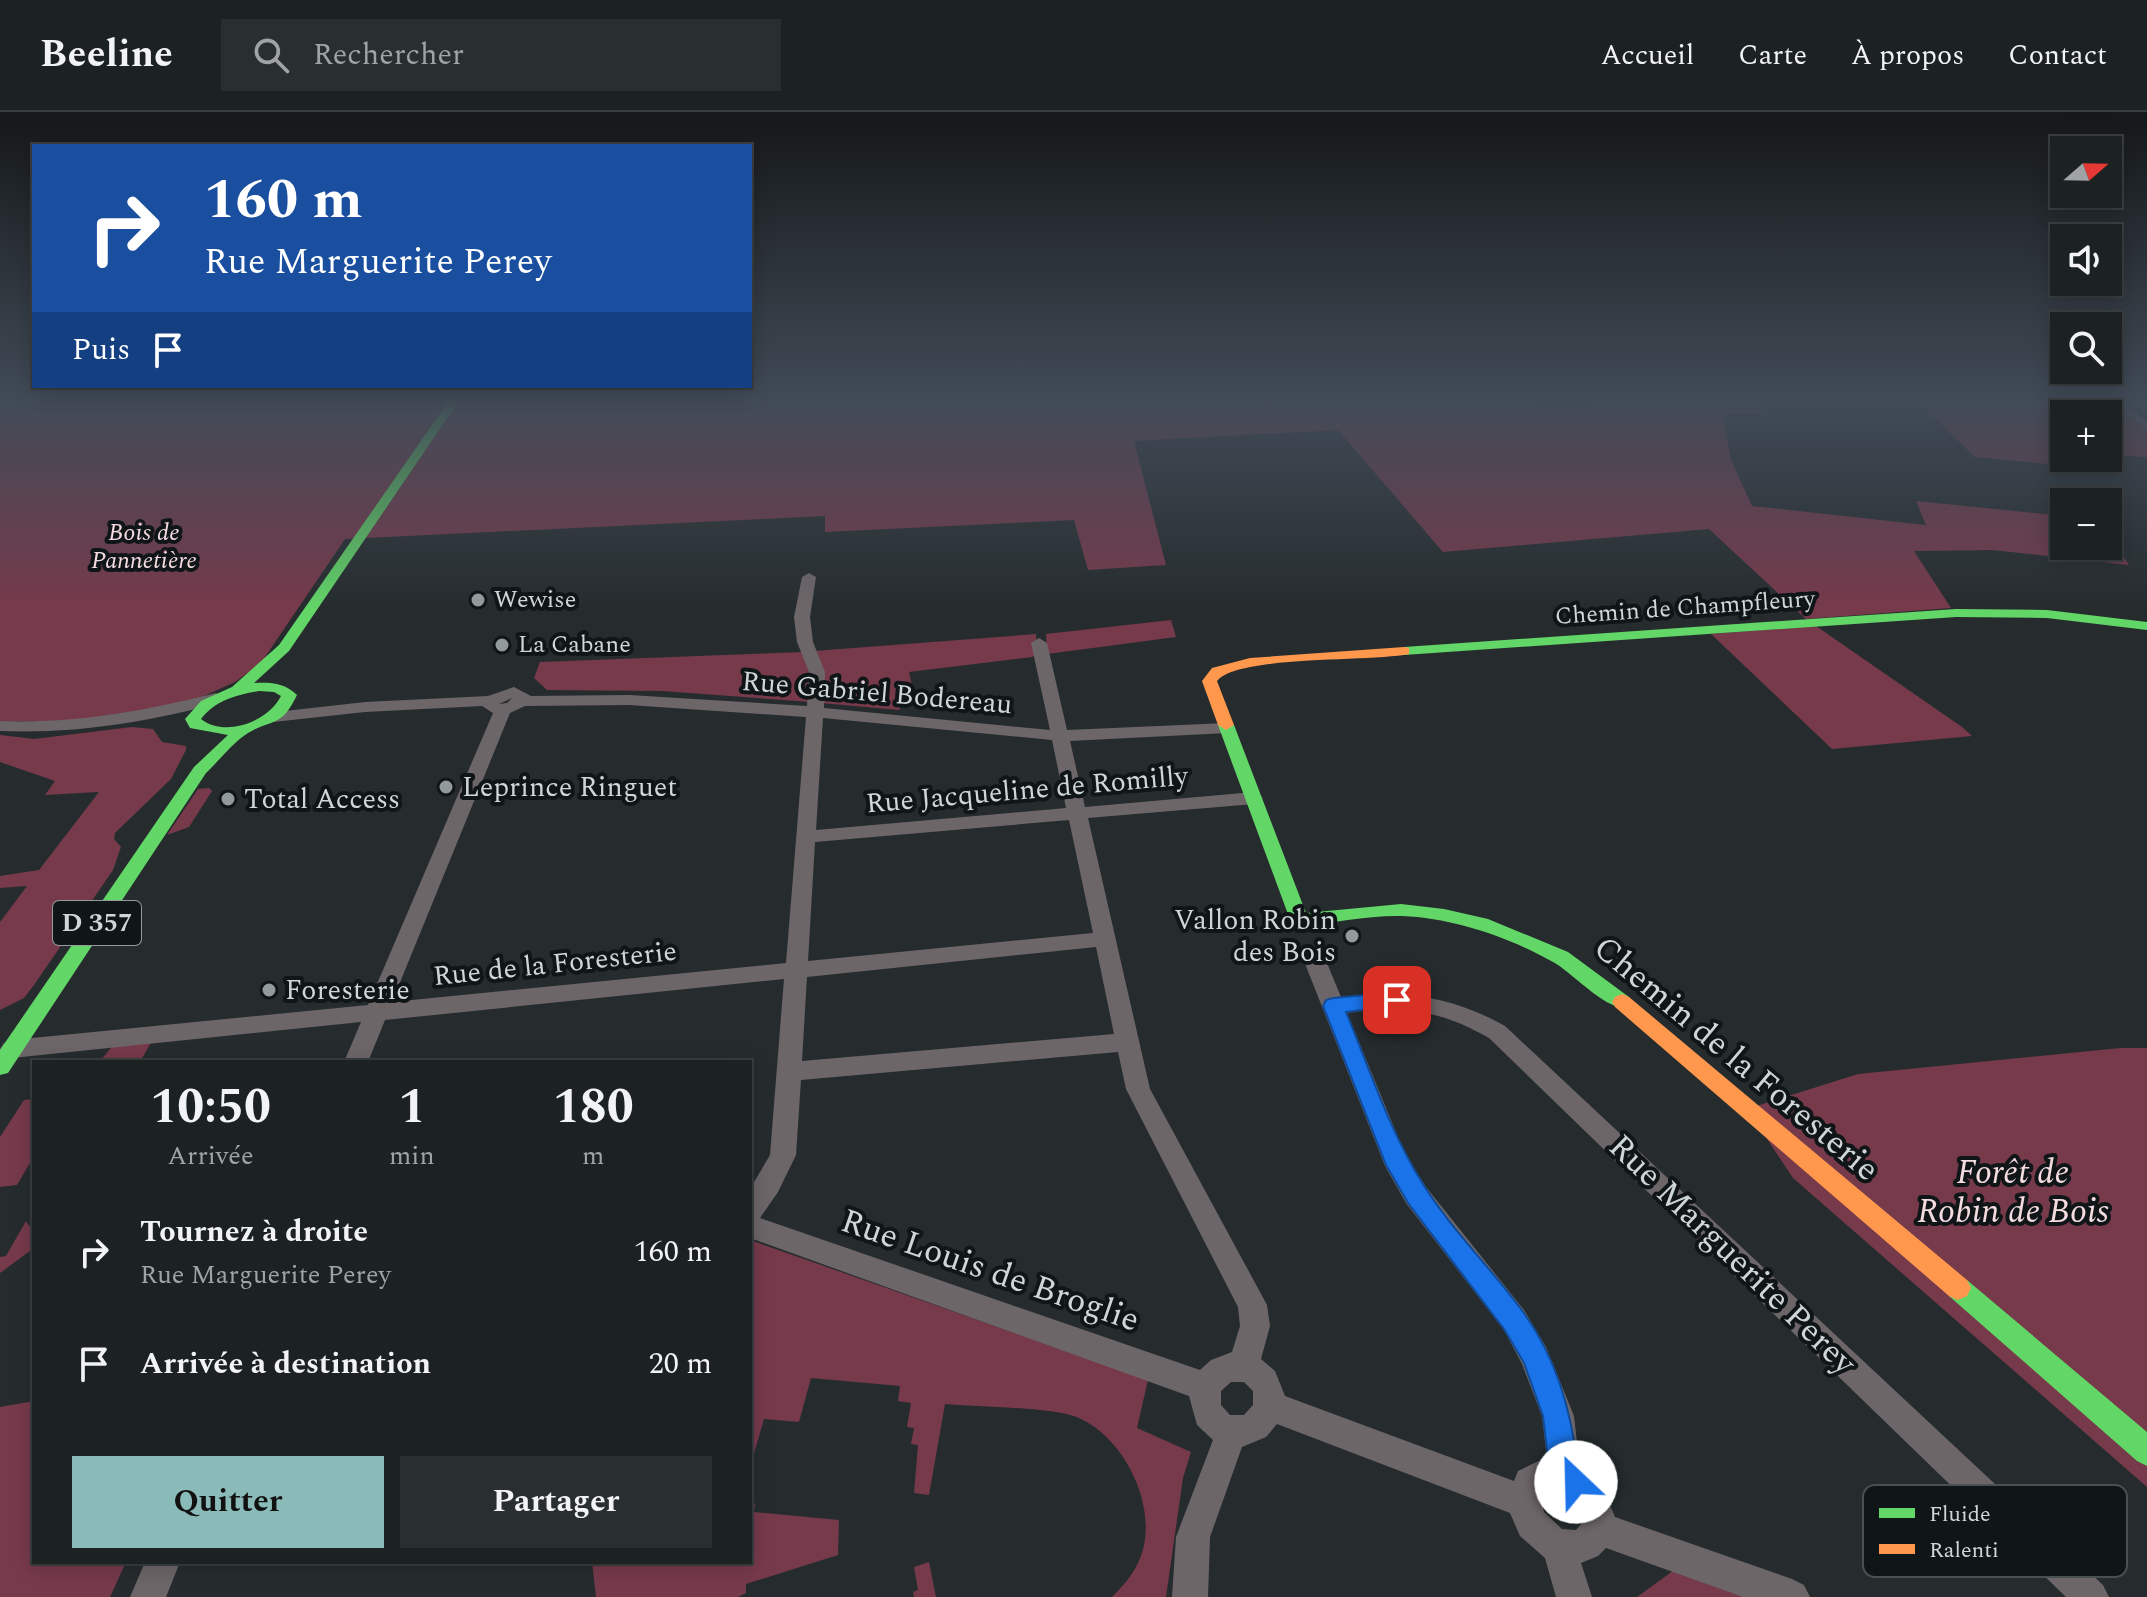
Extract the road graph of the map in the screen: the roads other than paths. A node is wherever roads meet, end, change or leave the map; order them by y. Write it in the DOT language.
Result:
graph roads {
  1 [pos="405,471"];
  2 [pos="809,577"];
  3 [pos="2147,626"];
  4 [pos="1039,643"];
  5 [pos="284,648"];
  6 [pos="269,687"];
  7 [pos="238,690"];
  8 [pos="289,695"];
  9 [pos="216,698"];
  10 [pos="496,705"];
  11 [pos="365,707"];
  12 [pos="815,712"];
  13 [pos="273,717"];
  14 [pos="120,721"];
  15 [pos="0,726"];
  16 [pos="203,728"];
  17 [pos="245,728"];
  18 [pos="1227,728"];
  19 [pos="1060,736"];
  20 [pos="200,770"];
  21 [pos="1254,798"];
  22 [pos="1077,814"];
  23 [pos="804,837"];
  24 [pos="1105,939"];
  25 [pos="1311,951"];
  26 [pos="795,970"];
  27 [pos="1333,1006"];
  28 [pos="374,1013"];
  29 [pos="1128,1042"];
  30 [pos="6,1058"];
  31 [pos="357,1060"];
  32 [pos="788,1072"];
  33 [pos="752,1207"];
  34 [pos="752,1227"];
  35 [pos="1243,1368"];
  36 [pos="1205,1387"];
  37 [pos="1269,1406"];
  38 [pos="1232,1430"];
  39 [pos="2147,1451"];
  40 [pos="1565,1476"];
  41 [pos="1973,1485"];
  42 [pos="1523,1501"];
  43 [pos="1597,1528"];
  44 [pos="1558,1545"];
  45 [pos="162,1564"];
  46 [pos="2070,1577"];
  47 [pos="148,1597"];
  48 [pos="1190,1597"];
  49 [pos="1574,1597"];
  50 [pos="1792,1597"];
  51 [pos="2091,1597"];
  1 -- 5 [label="street"];
  2 -- 12 [label="street"];
  3 -- 18 [label="street, Chemin de Champfleury"];
  4 -- 19 [label="street"];
  5 -- 6 [label="street"];
  5 -- 7 [label="street"];
  6 -- 7 [label="street"];
  6 -- 8 [label="street"];
  7 -- 9 [label="street"];
  8 -- 11 [label="street"];
  8 -- 13 [label="street"];
  9 -- 14 [label="street"];
  9 -- 16 [label="street"];
  10 -- 11 [label="street"];
  10 -- 12 [label="street, Rue Gabriel Bodereau"];
  10 -- 28 [label="street"];
  11 -- 13 [label="street"];
  12 -- 19 [label="street, Rue Gabriel Bodereau"];
  12 -- 23 [label="street"];
  13 -- 17 [label="street"];
  14 -- 15 [label="street"];
  14 -- 16 [label="street"];
  16 -- 17 [label="street"];
  16 -- 20 [label="street, D 357"];
  17 -- 20 [label="street, D 357"];
  18 -- 19 [label="street, Rue Gabriel Bodereau"];
  18 -- 21 [label="street"];
  19 -- 22 [label="street"];
  20 -- 30 [label="street, D 357"];
  21 -- 22 [label="street, Rue Jacqueline de Romilly"];
  21 -- 39 [label="street, Chemin de la Foresterie"];
  22 -- 23 [label="street, Rue Jacqueline de Romilly"];
  22 -- 24 [label="street"];
  23 -- 26 [label="street"];
  24 -- 26 [label="street, Rue de la Foresterie"];
  24 -- 29 [label="street"];
  25 -- 27 [label="street"];
  26 -- 28 [label="street, Rue de la Foresterie"];
  26 -- 32 [label="street"];
  27 -- 40 [label="street"];
  27 -- 41 [label="street, Rue Marguerite Perey"];
  28 -- 30 [label="street, Rue de la Foresterie"];
  28 -- 31 [label="street"];
  29 -- 32 [label="street"];
  29 -- 35 [label="street"];
  32 -- 33 [label="street"];
  34 -- 36 [label="street, Rue Louis de Broglie"];
  35 -- 36 [label="street"];
  35 -- 37 [label="street"];
  36 -- 38 [label="street"];
  37 -- 38 [label="street"];
  37 -- 42 [label="street"];
  38 -- 48 [label="street"];
  40 -- 42 [label="street"];
  40 -- 43 [label="street"];
  42 -- 44 [label="street"];
  43 -- 44 [label="street"];
  43 -- 50 [label="street"];
  44 -- 49 [label="street"];
  45 -- 47 [label="street"];
  46 -- 51 [label="street, Rue Marguerite Perey"];
}
